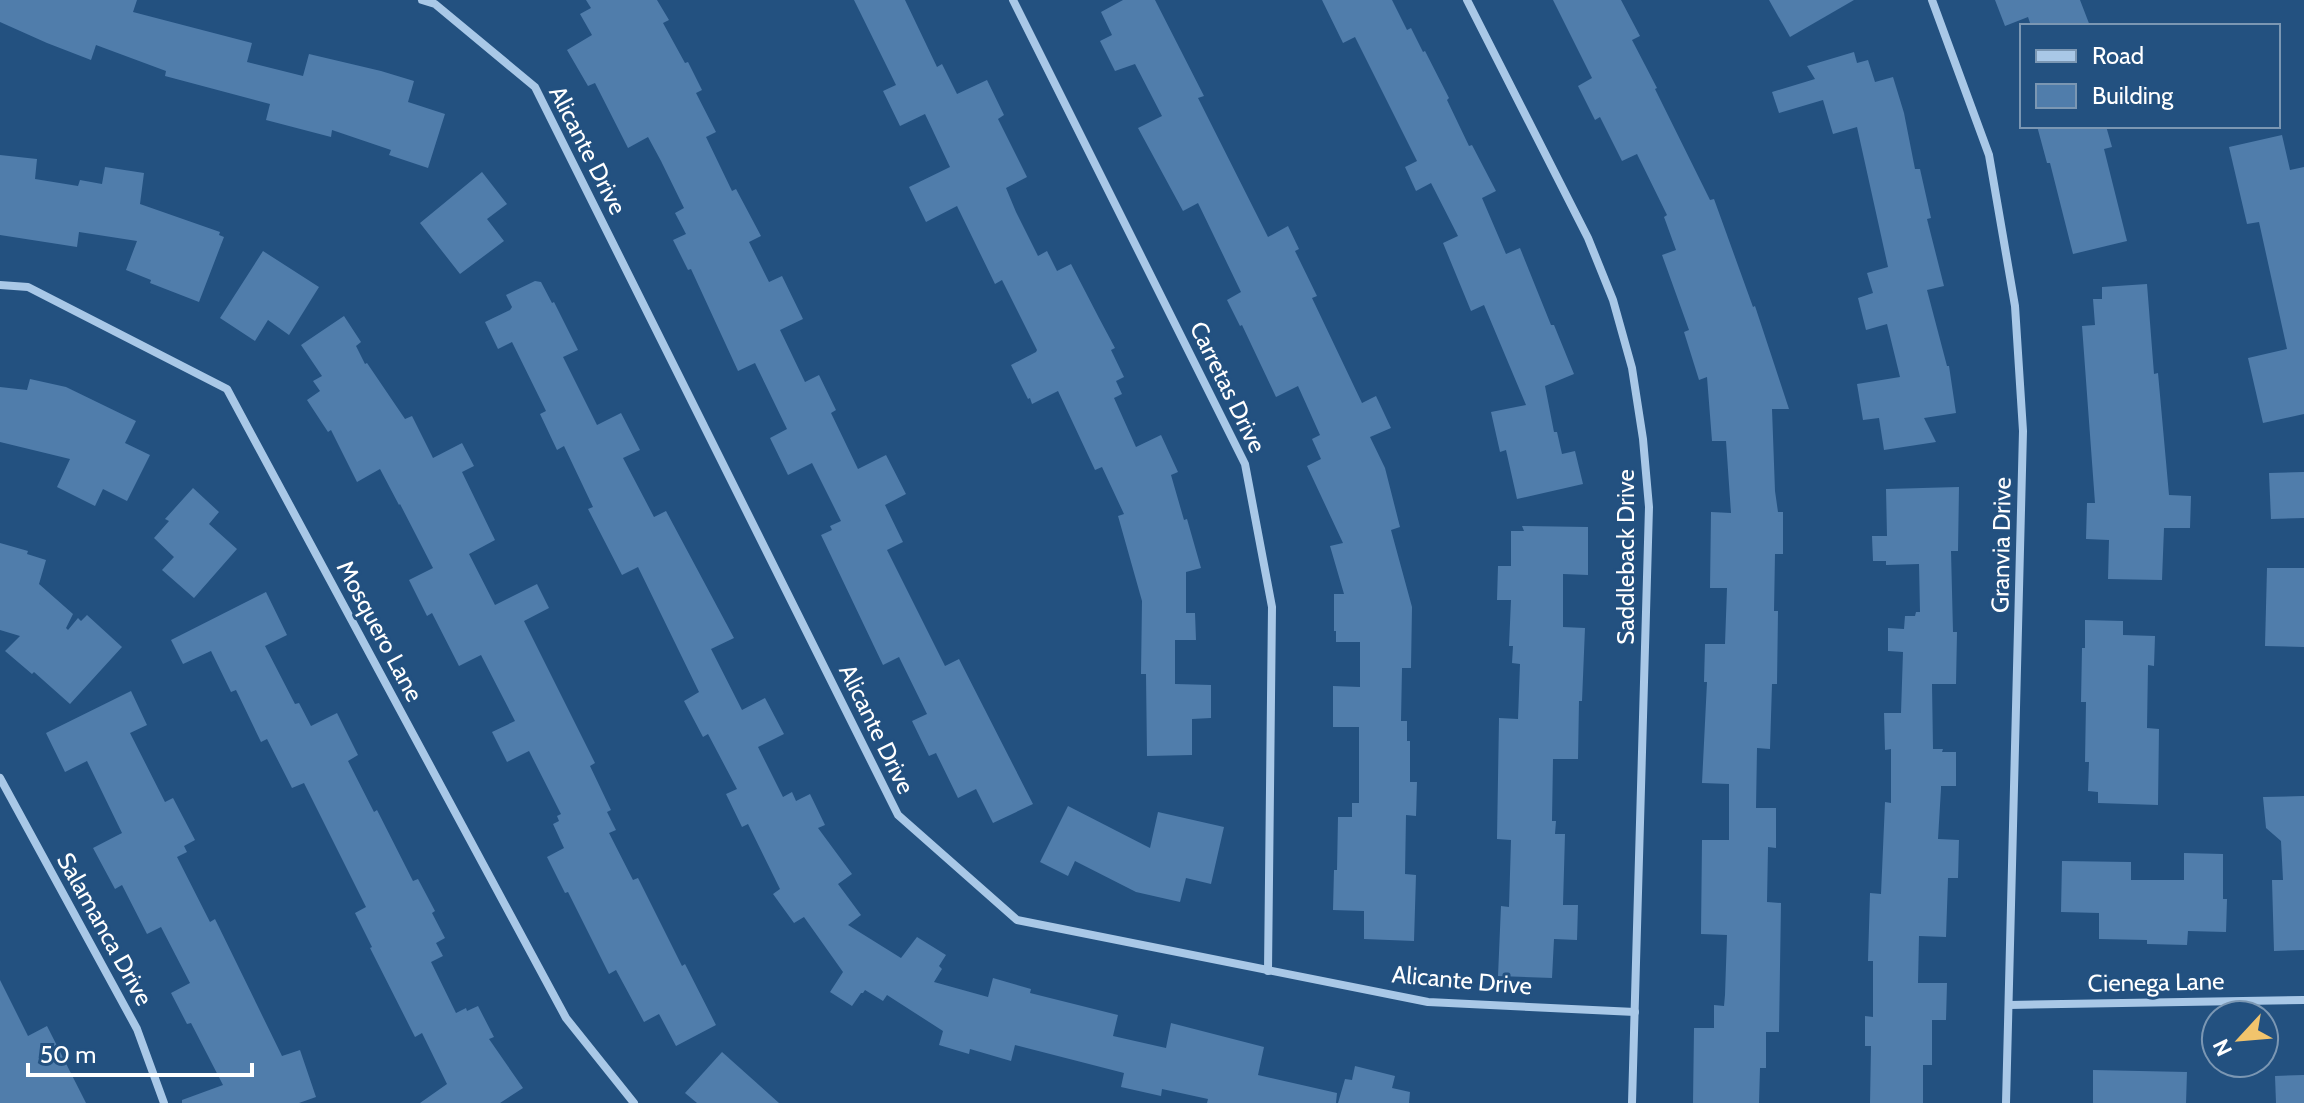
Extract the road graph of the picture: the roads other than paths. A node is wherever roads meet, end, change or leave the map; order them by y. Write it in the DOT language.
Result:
graph roads {
  1 [pos="422,0"];
  2 [pos="1013,0"];
  3 [pos="1467,0"];
  4 [pos="1932,0"];
  5 [pos="0,285"];
  6 [pos="0,778"];
  7 [pos="1268,971"];
  8 [pos="2304,1000"];
  9 [pos="2009,1005"];
  10 [pos="1635,1012"];
  11 [pos="164,1103"];
  12 [pos="634,1103"];
  13 [pos="1632,1103"];
  14 [pos="2006,1103"];
  1 -- 7 [label="street, Alicante Drive"];
  2 -- 7 [label="street, Carretas Drive"];
  3 -- 10 [label="street, Saddleback Drive"];
  4 -- 9 [label="street, Granvia Drive"];
  5 -- 12 [label="street, Mosquero Lane"];
  6 -- 11 [label="street, Salamanca Drive"];
  7 -- 10 [label="street, Alicante Drive"];
  8 -- 9 [label="street, Cienega Lane"];
  9 -- 14 [label="street, Granvia Drive"];
  10 -- 13 [label="street, Saddleback Drive"];
}
